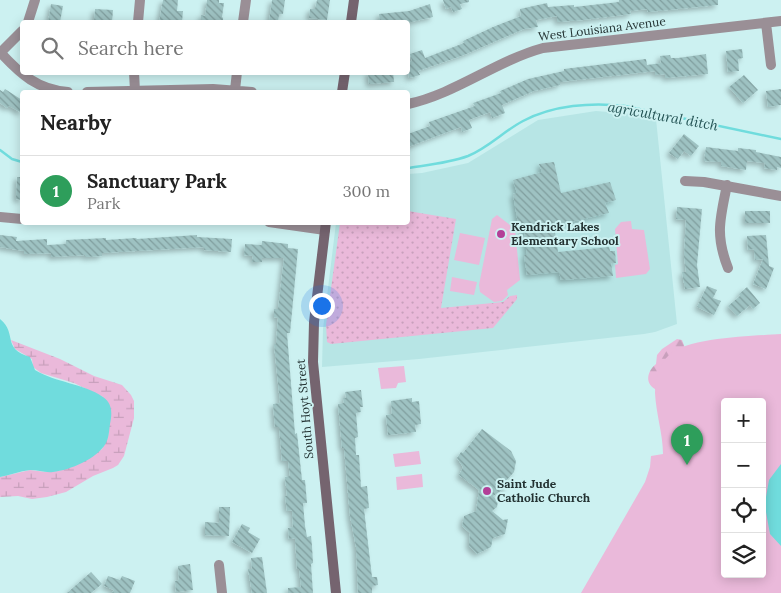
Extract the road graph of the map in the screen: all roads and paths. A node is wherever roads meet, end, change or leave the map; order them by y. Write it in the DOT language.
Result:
graph roads {
  1 [pos="35,0"];
  2 [pos="140,0"];
  3 [pos="246,0"];
  4 [pos="354,0"];
  5 [pos="29,20"];
  6 [pos="138,20"];
  7 [pos="243,20"];
  8 [pos="351,20"];
  9 [pos="781,21"];
  10 [pos="766,23"];
  11 [pos="20,33"];
  12 [pos="0,53"];
  13 [pos="771,65"];
  14 [pos="20,74"];
  15 [pos="21,75"];
  16 [pos="134,75"];
  17 [pos="237,75"];
  18 [pos="345,75"];
  19 [pos="52,90"];
  20 [pos="135,90"];
  21 [pos="235,90"];
  22 [pos="342,90"];
  23 [pos="410,103"];
  24 [pos="685,182"];
  25 [pos="727,186"];
  26 [pos="781,196"];
  27 [pos="0,217"];
  28 [pos="20,219"];
  29 [pos="311,225"];
  30 [pos="325,226"];
  31 [pos="728,268"];
  32 [pos="219,565"];
  33 [pos="222,593"];
  34 [pos="336,593"];
  1 -- 5 [label="street"];
  2 -- 6 [label="street"];
  3 -- 7 [label="street"];
  4 -- 8 [label="street"];
  9 -- 10 [label="street, West Louisiana Avenue"];
  10 -- 13 [label="street"];
  10 -- 23 [label="street, West Louisiana Avenue"];
  11 -- 12 [label="street"];
  12 -- 14 [label="street"];
  15 -- 19 [label="street"];
  16 -- 20 [label="street"];
  17 -- 21 [label="street"];
  18 -- 22 [label="street"];
  24 -- 25 [label="street"];
  25 -- 26 [label="street"];
  25 -- 31 [label="street"];
  27 -- 28 [label="street"];
  29 -- 30 [label="street"];
  30 -- 34 [label="street, South Hoyt Street"];
  32 -- 33 [label="street"];
}
